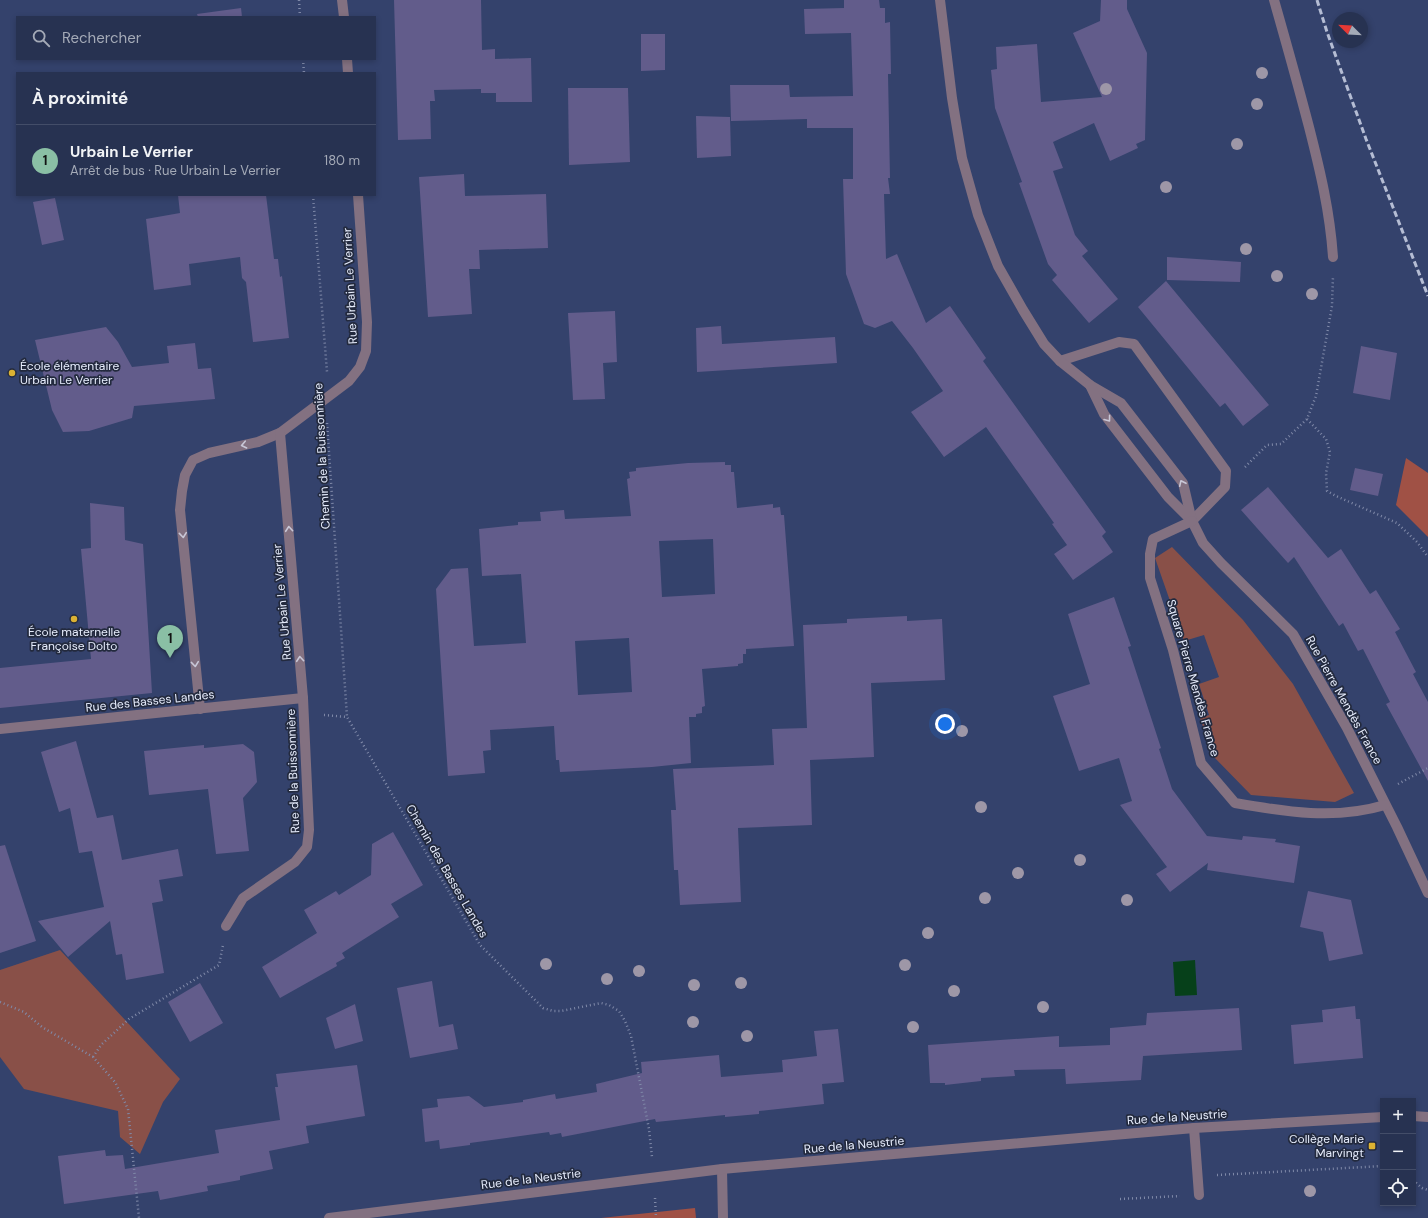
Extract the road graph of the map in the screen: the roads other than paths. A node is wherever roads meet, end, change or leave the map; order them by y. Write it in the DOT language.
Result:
graph roads {
  1 [pos="342,0"];
  2 [pos="940,0"];
  3 [pos="1274,0"];
  4 [pos="344,16"];
  5 [pos="347,60"];
  6 [pos="348,72"];
  7 [pos="358,196"];
  8 [pos="1333,257"];
  9 [pos="1060,361"];
  10 [pos="1090,385"];
  11 [pos="280,433"];
  12 [pos="1192,521"];
  13 [pos="303,698"];
  14 [pos="200,709"];
  15 [pos="0,729"];
  16 [pos="1385,805"];
  17 [pos="1428,893"];
  18 [pos="226,926"];
  19 [pos="1416,1116"];
  20 [pos="1380,1117"];
  21 [pos="1428,1117"];
  22 [pos="1194,1128"];
  23 [pos="722,1169"];
  24 [pos="1199,1195"];
  25 [pos="328,1218"];
  26 [pos="723,1218"];
  1 -- 4 [label="street"];
  2 -- 9 [label="street, Rue Pierre Mendès France"];
  3 -- 8 [label="street"];
  5 -- 6 [label="street"];
  7 -- 11 [label="street, Rue Urbain Le Verrier"];
  9 -- 10 [label="street, Rue Pierre Mendès France"];
  9 -- 12 [label="street"];
  10 -- 12 [label="street, Rue Pierre Mendès France, one-way"];
  12 -- 10 [label="street, Rue Pierre Mendès France, one-way"];
  13 -- 11 [label="street, Rue Urbain Le Verrier, one-way"];
  11 -- 14 [label="street, Rue Urbain Le Verrier, one-way"];
  12 -- 16 [label="street, Rue Pierre Mendès France"];
  12 -- 16 [label="street, Square Pierre Mendès France"];
  13 -- 14 [label="street, Rue des Basses Landes"];
  13 -- 18 [label="street, Rue de la Buissonnière"];
  14 -- 15 [label="street, Rue des Basses Landes"];
  16 -- 17 [label="street, Rue Pierre Mendès France"];
  19 -- 21 [label="street"];
  20 -- 22 [label="street, Rue de la Neustrie"];
  22 -- 23 [label="street, Rue de la Neustrie"];
  22 -- 24 [label="street"];
  23 -- 25 [label="street, Rue de la Neustrie"];
  23 -- 26 [label="street"];
}
